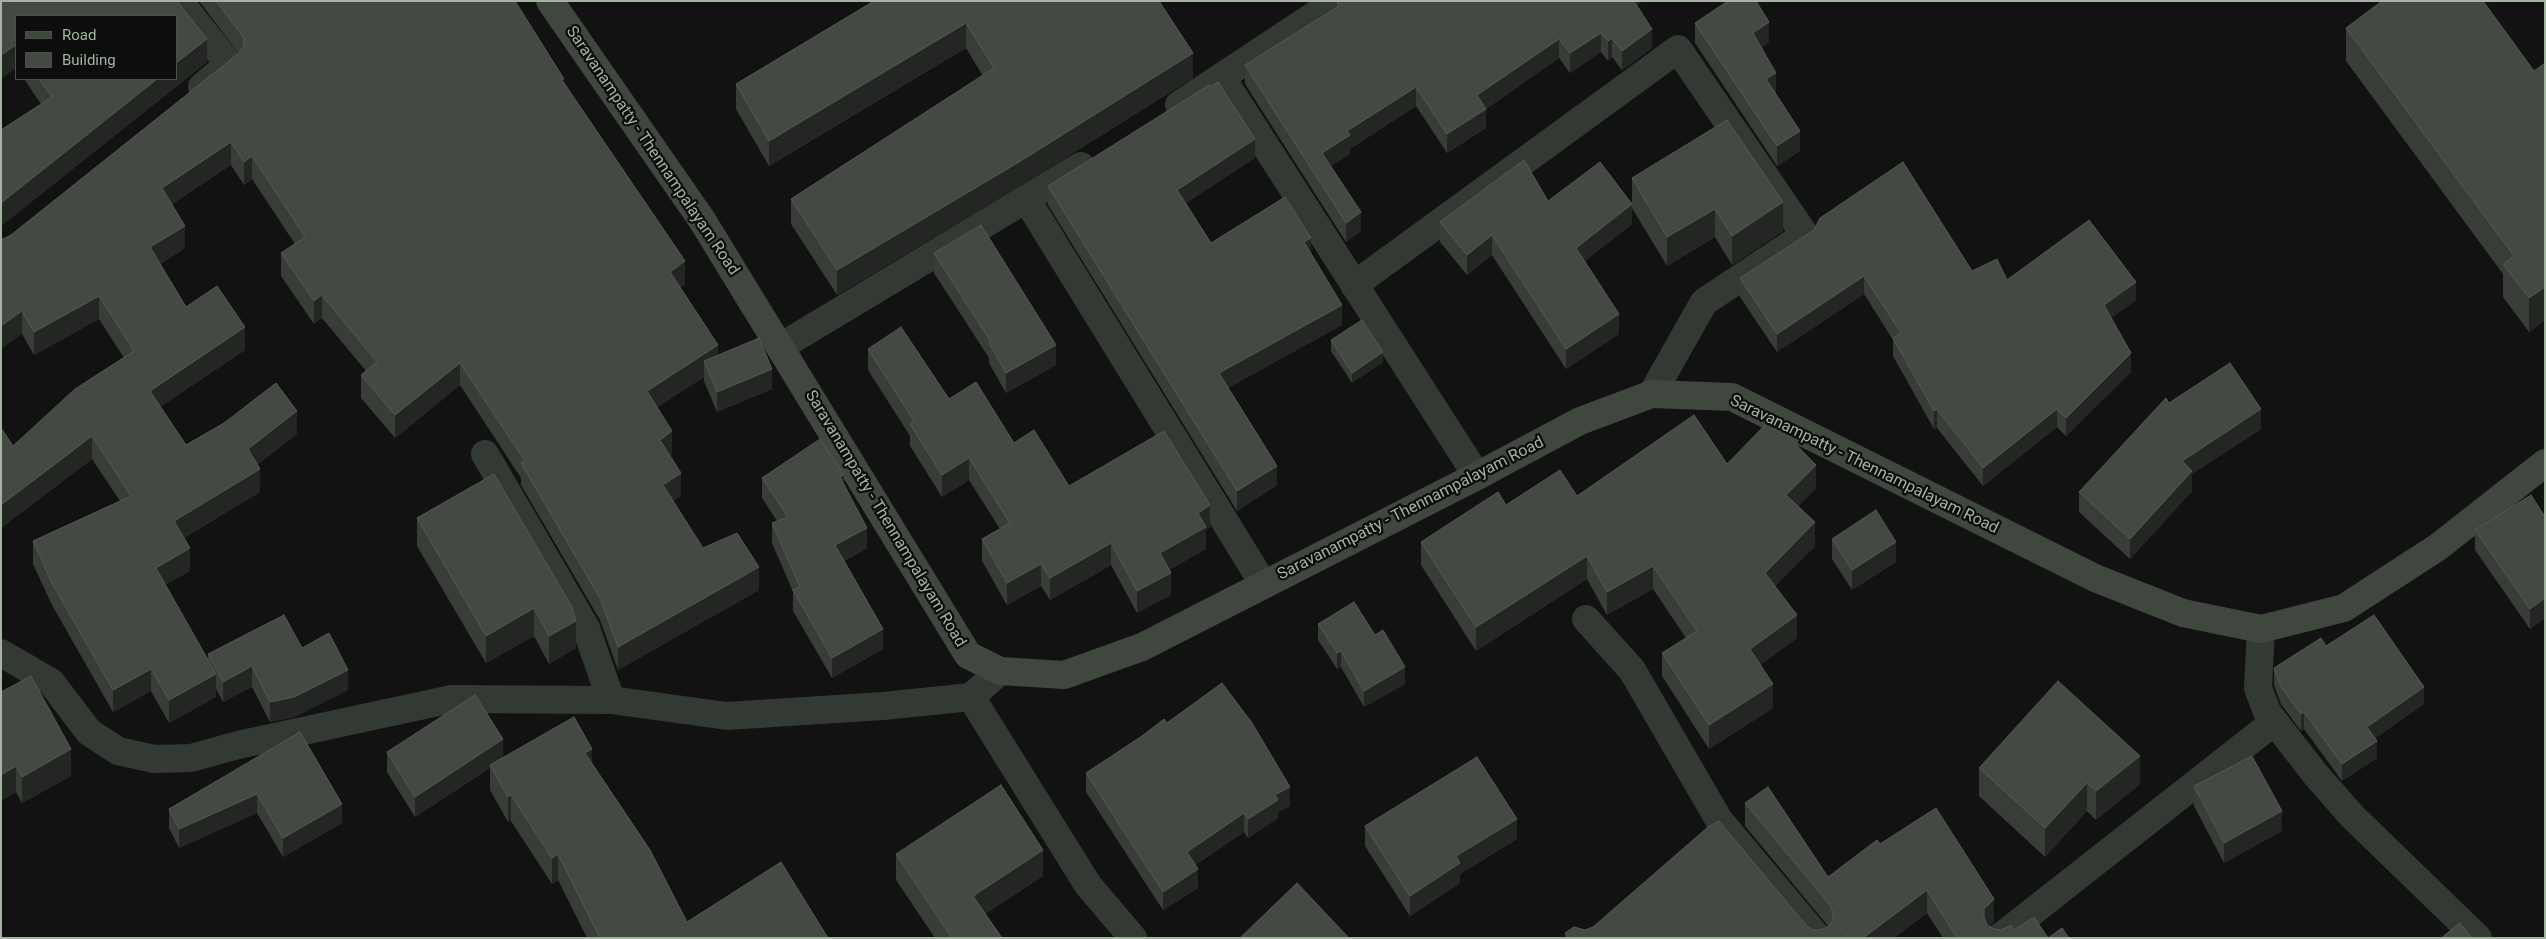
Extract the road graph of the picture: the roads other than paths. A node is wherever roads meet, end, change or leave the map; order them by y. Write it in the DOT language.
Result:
graph roads {
  1 [pos="179,1"];
  2 [pos="550,1"];
  3 [pos="1336,1"];
  4 [pos="1222,78"];
  5 [pos="183,102"];
  6 [pos="1154,120"];
  7 [pos="1104,152"];
  8 [pos="1028,200"];
  9 [pos="1354,285"];
  10 [pos="780,346"];
  11 [pos="1652,394"];
  12 [pos="485,454"];
  13 [pos="2545,463"];
  14 [pos="1477,476"];
  15 [pos="1264,585"];
  16 [pos="1586,619"];
  17 [pos="2261,630"];
  18 [pos="1,653"];
  19 [pos="1000,671"];
  20 [pos="971,697"];
  21 [pos="611,700"];
  22 [pos="2274,722"];
  23 [pos="2470,929"];
  24 [pos="1133,938"];
  25 [pos="1818,938"];
  26 [pos="1999,938"];
  27 [pos="2441,938"];
  1 -- 5 [label="street"];
  2 -- 10 [label="main road, Saravanampatty - Thennampalayam Road"];
  3 -- 4 [label="street"];
  4 -- 6 [label="street"];
  4 -- 9 [label="street"];
  7 -- 8 [label="street"];
  8 -- 10 [label="street"];
  8 -- 15 [label="street"];
  9 -- 11 [label="street"];
  9 -- 14 [label="street"];
  10 -- 19 [label="main road, Saravanampatty - Thennampalayam Road"];
  11 -- 14 [label="main road, Saravanampatty - Thennampalayam Road"];
  11 -- 17 [label="main road, Saravanampatty - Thennampalayam Road"];
  12 -- 21 [label="street"];
  13 -- 17 [label="main road, Saravanampatty - Thennampalayam Road"];
  14 -- 15 [label="main road, Saravanampatty - Thennampalayam Road"];
  15 -- 19 [label="main road, Saravanampatty - Thennampalayam Road"];
  16 -- 25 [label="street"];
  17 -- 22 [label="street"];
  18 -- 21 [label="street"];
  19 -- 20 [label="street"];
  20 -- 21 [label="street"];
  20 -- 24 [label="street"];
  22 -- 23 [label="street"];
  22 -- 26 [label="street"];
  23 -- 27 [label="street"];
}
